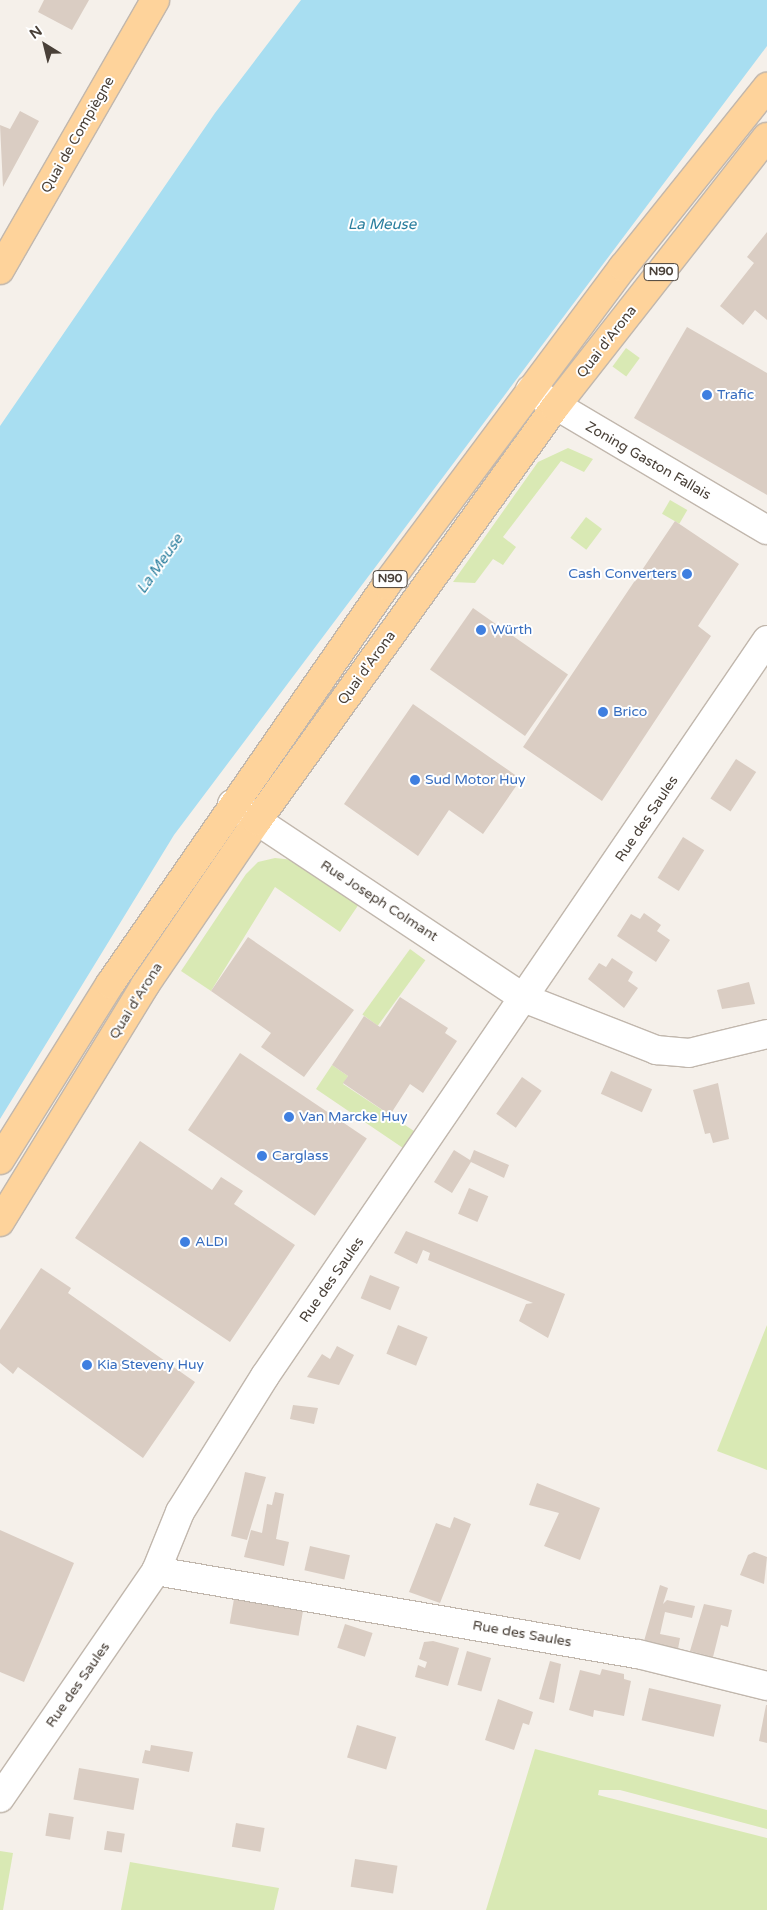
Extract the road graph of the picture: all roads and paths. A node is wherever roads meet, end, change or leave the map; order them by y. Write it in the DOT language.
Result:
graph roads {
  1 [pos="155,0"];
  2 [pos="767,87"];
  3 [pos="767,137"];
  4 [pos="0,270"];
  5 [pos="530,390"];
  6 [pos="555,407"];
  7 [pos="767,530"];
  8 [pos="767,640"];
  9 [pos="232,804"];
  10 [pos="257,821"];
  11 [pos="526,999"];
  12 [pos="767,1034"];
  13 [pos="0,1160"];
  14 [pos="0,1222"];
  15 [pos="156,1571"];
  16 [pos="767,1686"];
  17 [pos="0,1798"];
  1 -- 4 [label="main road, Quai de Compiègne"];
  2 -- 5 [label="main road, N90"];
  3 -- 6 [label="main road, Quai d'Arona / N90"];
  5 -- 6 [label="street, Zoning Gaston Fallais"];
  5 -- 9 [label="main road, N90"];
  6 -- 7 [label="street, Zoning Gaston Fallais"];
  6 -- 10 [label="main road, Quai d'Arona / N90"];
  8 -- 11 [label="street, Rue des Saules"];
  9 -- 10 [label="street, Rue Joseph Colmant"];
  9 -- 13 [label="main road, N90"];
  10 -- 11 [label="street, Rue Joseph Colmant"];
  10 -- 14 [label="main road, Quai d'Arona / N90"];
  11 -- 12 [label="street"];
  11 -- 15 [label="street, Rue des Saules"];
  15 -- 16 [label="street, Rue des Saules"];
  15 -- 17 [label="street, Rue des Saules"];
}
